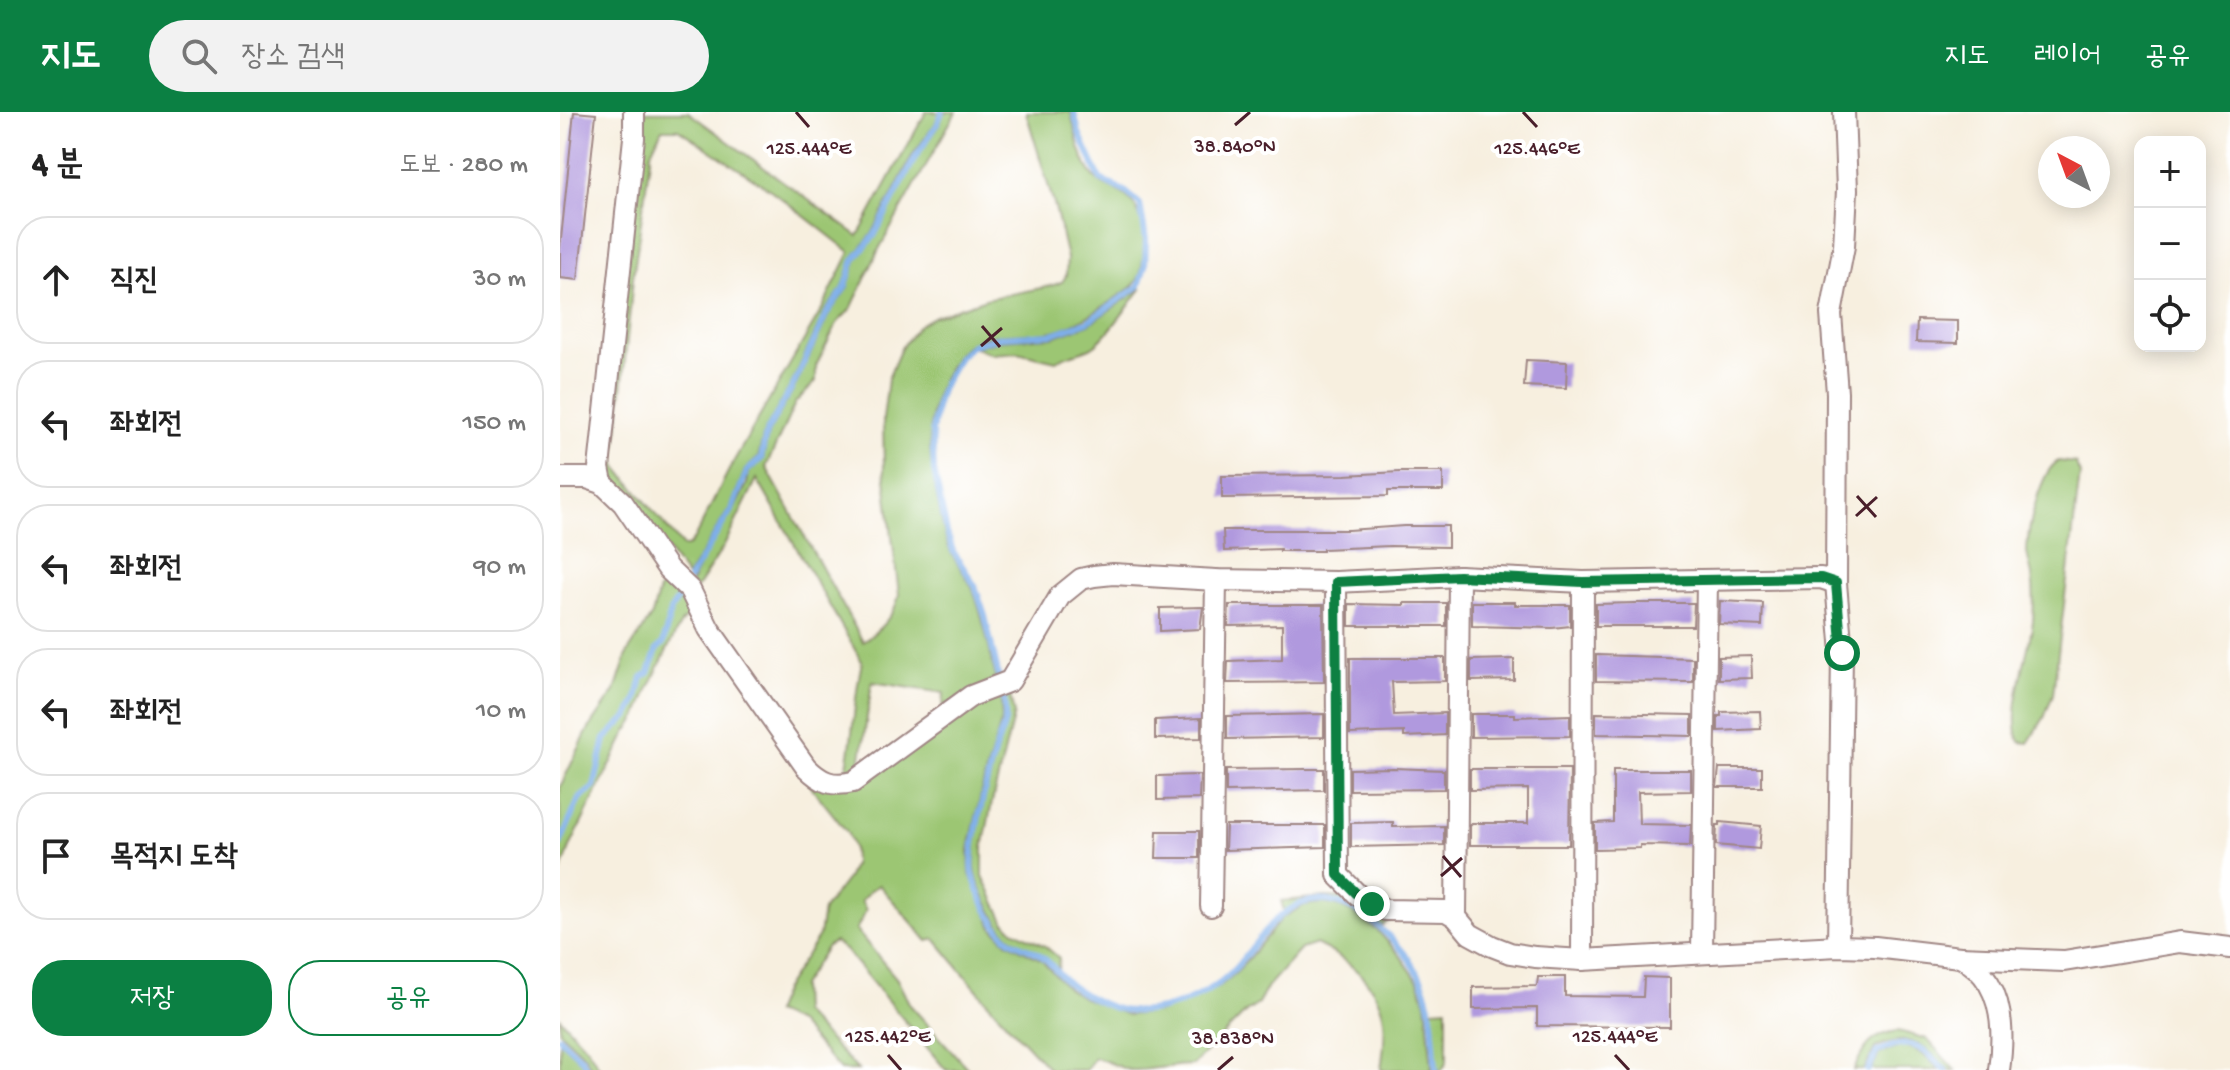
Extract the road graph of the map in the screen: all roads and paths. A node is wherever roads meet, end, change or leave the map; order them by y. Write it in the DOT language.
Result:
graph roads {
  1 [pos="634,112"];
  2 [pos="1844,112"];
  3 [pos="560,478"];
  4 [pos="602,483"];
  5 [pos="1459,576"];
  6 [pos="1216,580"];
  7 [pos="1707,580"];
  8 [pos="1336,582"];
  9 [pos="1583,582"];
  10 [pos="1836,583"];
  11 [pos="1211,906"];
  12 [pos="1456,917"];
  13 [pos="1838,946"];
  14 [pos="2230,948"];
  15 [pos="1702,952"];
  16 [pos="1960,957"];
  17 [pos="1582,960"];
  18 [pos="1999,1070"];
  1 -- 4 [label="street"];
  2 -- 10 [label="street"];
  3 -- 4 [label="street"];
  4 -- 6 [label="street"];
  5 -- 8 [label="street"];
  5 -- 9 [label="street"];
  5 -- 12 [label="street"];
  6 -- 8 [label="street"];
  6 -- 11 [label="street"];
  7 -- 9 [label="street"];
  7 -- 10 [label="street"];
  7 -- 15 [label="street"];
  8 -- 12 [label="street"];
  9 -- 17 [label="street"];
  10 -- 13 [label="street"];
  12 -- 17 [label="street"];
  13 -- 15 [label="street"];
  13 -- 16 [label="street"];
  14 -- 16 [label="street"];
  15 -- 17 [label="street"];
  16 -- 18 [label="street"];
}
